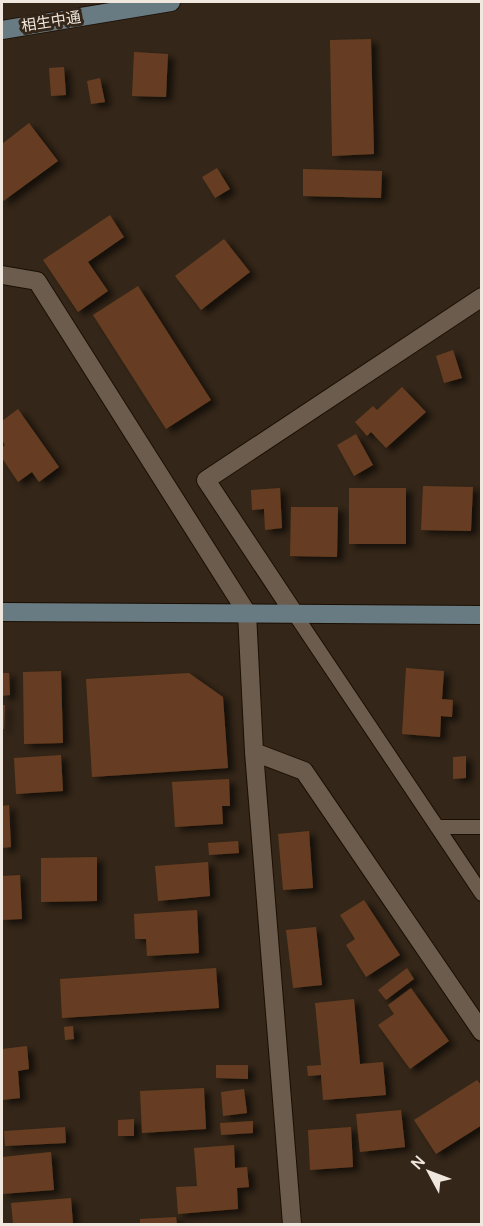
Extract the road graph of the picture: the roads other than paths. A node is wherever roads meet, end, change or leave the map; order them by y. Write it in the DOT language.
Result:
graph roads {
  1 [pos="171,2"];
  2 [pos="2,30"];
  3 [pos="2,275"];
  4 [pos="482,297"];
  5 [pos="2,612"];
  6 [pos="247,613"];
  7 [pos="294,613"];
  8 [pos="482,615"];
  9 [pos="254,752"];
  10 [pos="437,827"];
  11 [pos="482,827"];
  12 [pos="482,894"];
  13 [pos="482,1032"];
  14 [pos="292,1224"];
  1 -- 2 [label="street, 相生中通"];
  3 -- 6 [label="street"];
  4 -- 7 [label="street"];
  5 -- 6 [label="street"];
  6 -- 7 [label="street"];
  6 -- 9 [label="street"];
  7 -- 8 [label="street"];
  7 -- 10 [label="lane"];
  9 -- 13 [label="street"];
  9 -- 14 [label="street"];
  10 -- 11 [label="lane"];
  10 -- 12 [label="lane"];
}
